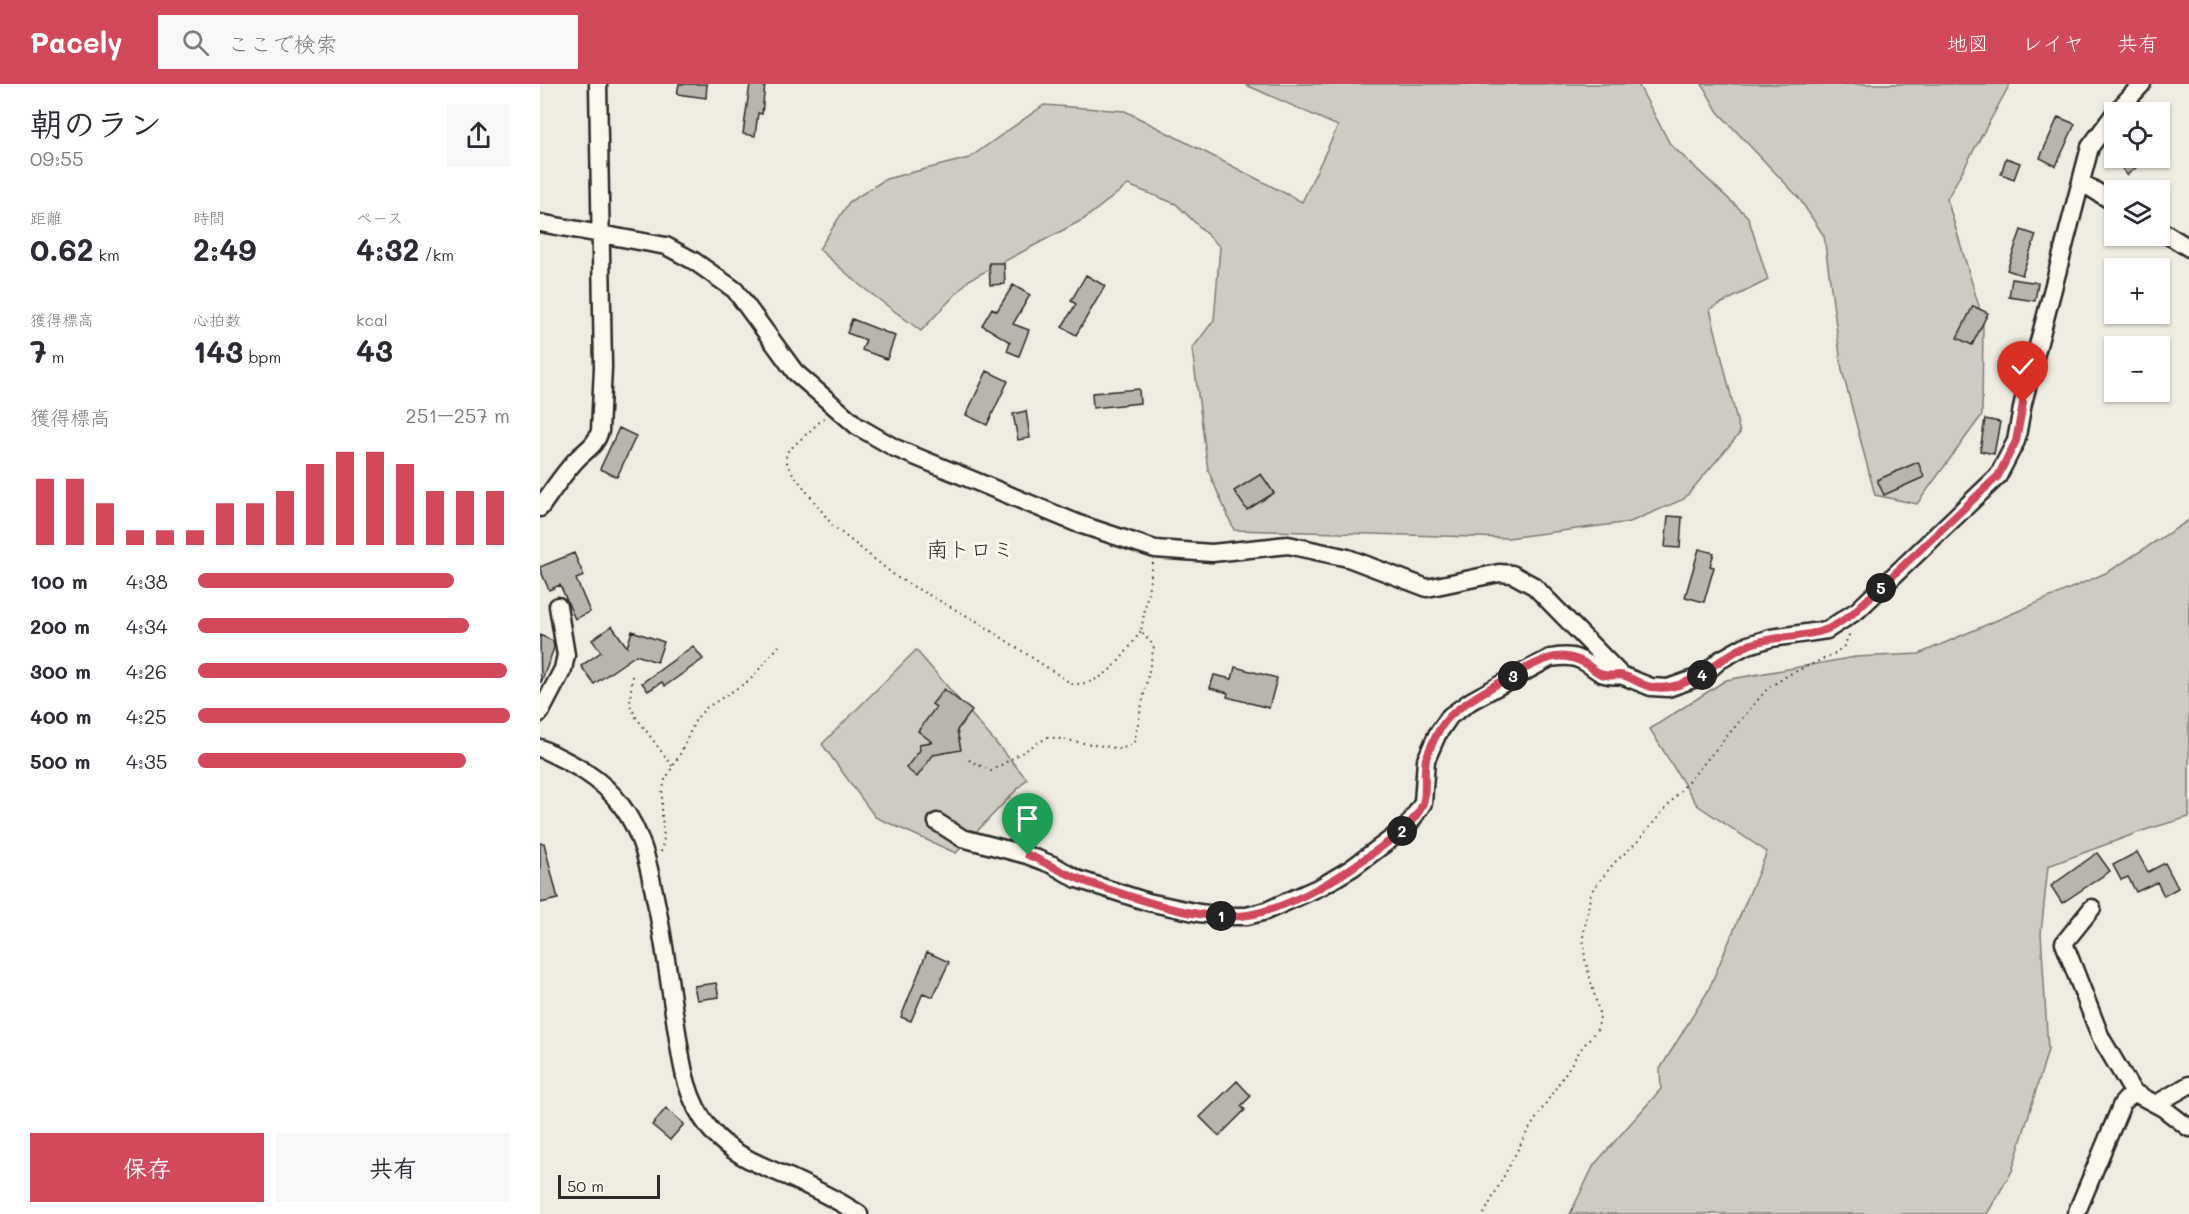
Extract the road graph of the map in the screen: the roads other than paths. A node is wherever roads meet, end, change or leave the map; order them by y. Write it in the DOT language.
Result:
graph roads {
  1 [pos="598,84"];
  2 [pos="2142,84"];
  3 [pos="2125,102"];
  4 [pos="2104,129"];
  5 [pos="2081,182"];
  6 [pos="2104,196"];
  7 [pos="540,223"];
  8 [pos="601,234"];
  9 [pos="2170,236"];
  10 [pos="2189,248"];
  11 [pos="540,508"];
  12 [pos="558,606"];
  13 [pos="1621,675"];
  14 [pos="540,713"];
  15 [pos="540,748"];
  16 [pos="938,822"];
  17 [pos="2092,908"];
  18 [pos="2189,1085"];
  19 [pos="2133,1092"];
  20 [pos="2156,1104"];
  21 [pos="2189,1128"];
  22 [pos="859,1214"];
  23 [pos="2076,1214"];
  1 -- 8 [label="street"];
  2 -- 3 [label="street"];
  4 -- 5 [label="street"];
  5 -- 6 [label="street"];
  5 -- 13 [label="street"];
  7 -- 8 [label="street"];
  8 -- 11 [label="street"];
  8 -- 13 [label="street"];
  9 -- 10 [label="street"];
  12 -- 14 [label="street"];
  13 -- 16 [label="street"];
  15 -- 22 [label="street"];
  17 -- 19 [label="street"];
  18 -- 20 [label="street"];
  19 -- 20 [label="street"];
  19 -- 23 [label="street"];
  20 -- 21 [label="street"];
}
